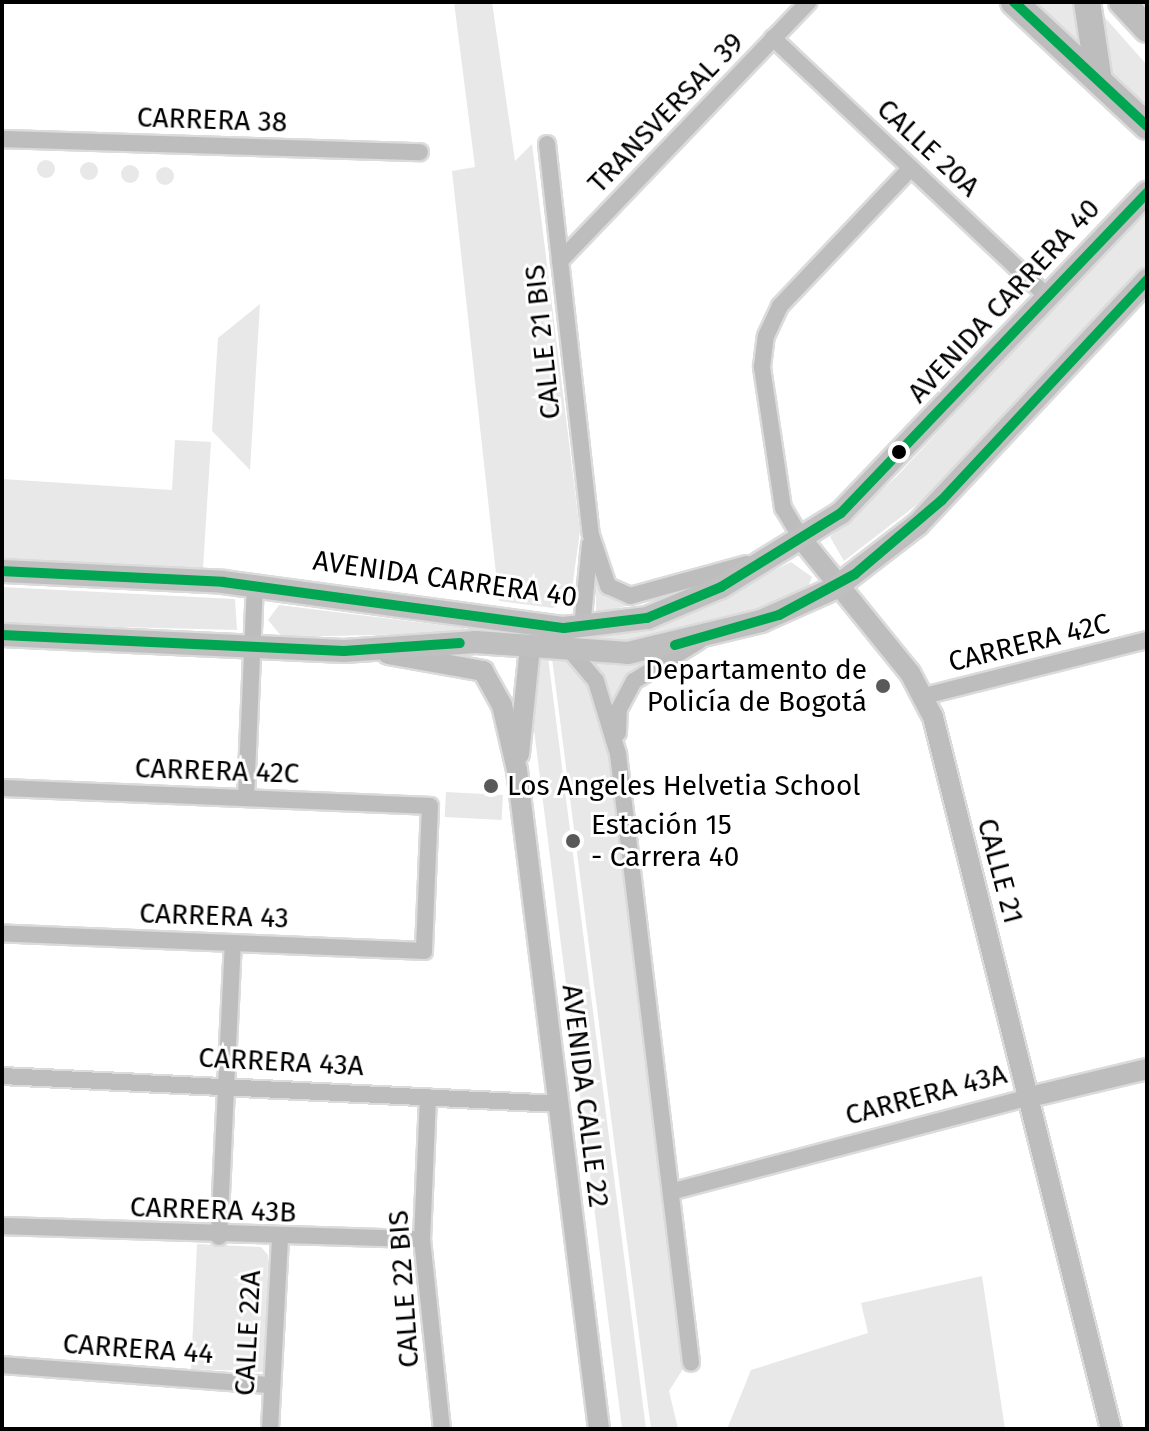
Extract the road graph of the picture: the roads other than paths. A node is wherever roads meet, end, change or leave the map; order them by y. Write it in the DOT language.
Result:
graph roads {
  1 [pos="808,2"];
  2 [pos="1014,2"];
  3 [pos="1087,2"];
  4 [pos="1122,2"];
  5 [pos="1147,29"];
  6 [pos="773,38"];
  7 [pos="1099,81"];
  8 [pos="1147,126"];
  9 [pos="2,139"];
  10 [pos="547,144"];
  11 [pos="420,152"];
  12 [pos="911,168"];
  13 [pos="1147,193"];
  14 [pos="560,261"];
  15 [pos="1147,280"];
  16 [pos="1047,296"];
  17 [pos="591,535"];
  18 [pos="795,546"];
  19 [pos="2,571"];
  20 [pos="255,585"];
  21 [pos="835,588"];
  22 [pos="582,628"];
  23 [pos="2,635"];
  24 [pos="707,636"];
  25 [pos="1147,640"];
  26 [pos="252,647"];
  27 [pos="530,647"];
  28 [pos="570,650"];
  29 [pos="368,651"];
  30 [pos="924,696"];
  31 [pos="618,754"];
  32 [pos="517,770"];
  33 [pos="2,788"];
  34 [pos="246,798"];
  35 [pos="2,933"];
  36 [pos="233,943"];
  37 [pos="424,951"];
  38 [pos="1147,1069"];
  39 [pos="2,1076"];
  40 [pos="226,1087"];
  41 [pos="428,1097"];
  42 [pos="1030,1097"];
  43 [pos="558,1104"];
  44 [pos="674,1191"];
  45 [pos="2,1226"];
  46 [pos="219,1237"];
  47 [pos="422,1239"];
  48 [pos="280,1240"];
  49 [pos="691,1363"];
  50 [pos="2,1365"];
  51 [pos="270,1385"];
  52 [pos="270,1429"];
  53 [pos="442,1429"];
  54 [pos="599,1429"];
  55 [pos="1111,1429"];
  1 -- 6 [label="street, TRANSVERSAL 39"];
  2 -- 7 [label="highway"];
  3 -- 7 [label="highway"];
  4 -- 5 [label="highway"];
  6 -- 12 [label="street, CALLE 20A"];
  6 -- 14 [label="street, TRANSVERSAL 39"];
  7 -- 8 [label="highway"];
  9 -- 11 [label="street, CARRERA 38"];
  10 -- 14 [label="street, CALLE 21 BIS"];
  12 -- 16 [label="street, CALLE 20A"];
  12 -- 18 [label="street, CALLE 21"];
  13 -- 16 [label="main road, AVENIDA CARRERA 40"];
  14 -- 17 [label="street, CALLE 21 BIS"];
  15 -- 21 [label="main road, AVENIDA CARRERA 40"];
  16 -- 18 [label="main road, AVENIDA CARRERA 40"];
  17 -- 18 [label="street, CALLE 21 BIS"];
  17 -- 22 [label="street, CALLE 21 BIS"];
  18 -- 21 [label="street, CALLE 21"];
  18 -- 22 [label="main road, AVENIDA CARRERA 40"];
  19 -- 20 [label="main road, AVENIDA CARRERA 40"];
  20 -- 22 [label="main road, AVENIDA CARRERA 40"];
  20 -- 26 [label="street"];
  21 -- 24 [label="main road, AVENIDA CARRERA 40"];
  21 -- 30 [label="street, CALLE 21"];
  23 -- 26 [label="main road, AVENIDA CARRERA 40"];
  24 -- 28 [label="main road, AVENIDA CARRERA 40"];
  24 -- 31 [label="street"];
  25 -- 30 [label="street, CARRERA 42C"];
  26 -- 29 [label="main road, AVENIDA CARRERA 40"];
  26 -- 34 [label="street"];
  27 -- 28 [label="main road, AVENIDA CARRERA 40"];
  27 -- 29 [label="main road, AVENIDA CARRERA 40"];
  27 -- 32 [label="street, AVENIDA CALLE 22"];
  28 -- 31 [label="street"];
  29 -- 32 [label="street, AVENIDA CALLE 22"];
  30 -- 42 [label="street, CALLE 21"];
  31 -- 44 [label="street"];
  32 -- 43 [label="street, AVENIDA CALLE 22"];
  33 -- 34 [label="street, CARRERA 42C"];
  34 -- 37 [label="street, CARRERA 42C"];
  35 -- 36 [label="street, CARRERA 43"];
  36 -- 37 [label="street, CARRERA 43"];
  36 -- 40 [label="street"];
  38 -- 42 [label="street, CARRERA 43A"];
  39 -- 40 [label="street, CARRERA 43A"];
  40 -- 41 [label="street, CARRERA 43A"];
  40 -- 46 [label="street"];
  41 -- 43 [label="street, CARRERA 43A"];
  41 -- 47 [label="street, CALLE 22 BIS"];
  42 -- 44 [label="street, CARRERA 43A"];
  42 -- 55 [label="street, CALLE 21"];
  43 -- 54 [label="street, AVENIDA CALLE 22"];
  44 -- 49 [label="street"];
  45 -- 46 [label="street, CARRERA 43B"];
  46 -- 48 [label="street, CARRERA 43B"];
  47 -- 48 [label="street, CARRERA 43B"];
  47 -- 53 [label="street, CALLE 22 BIS"];
  48 -- 51 [label="street, CALLE 22A"];
  50 -- 51 [label="street, CARRERA 44"];
  51 -- 52 [label="street, CALLE 22A"];
}
